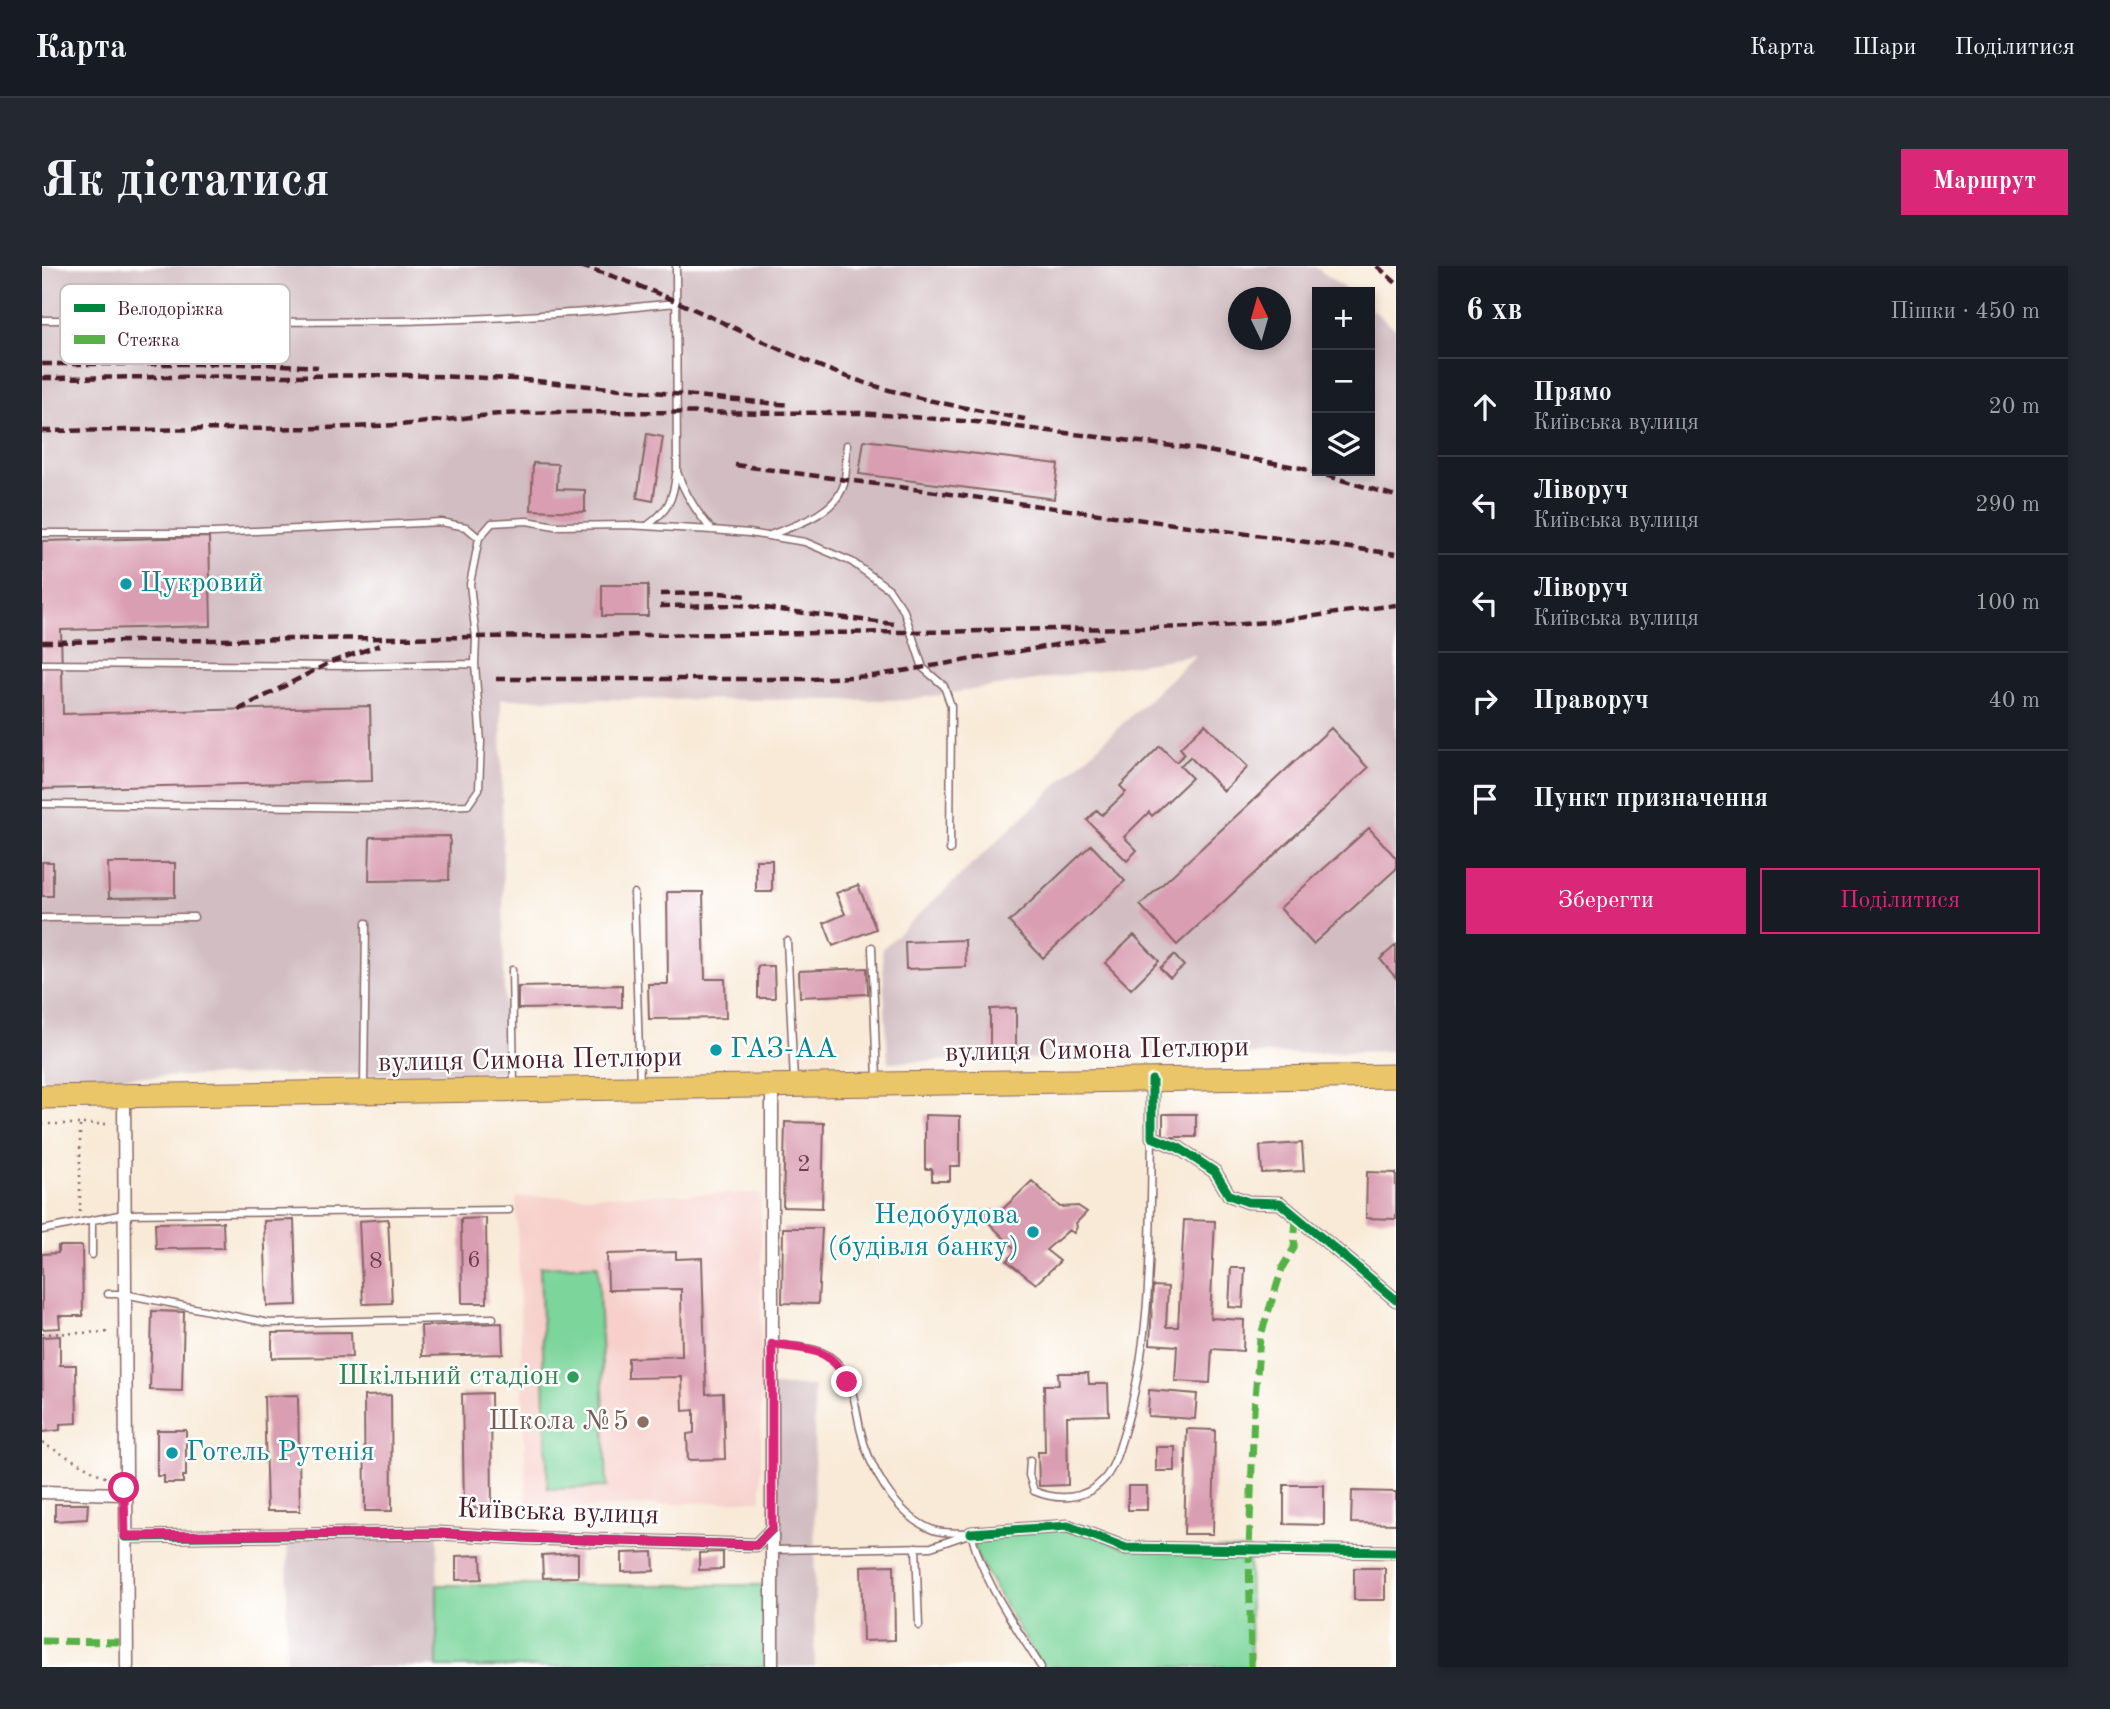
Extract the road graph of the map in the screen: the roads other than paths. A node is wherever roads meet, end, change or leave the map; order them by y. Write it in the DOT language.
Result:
graph roads {
  1 [pos="676,266"];
  2 [pos="676,303"];
  3 [pos="290,319"];
  4 [pos="42,320"];
  5 [pos="60,320"];
  6 [pos="847,445"];
  7 [pos="677,472"];
  8 [pos="646,526"];
  9 [pos="712,530"];
  10 [pos="42,533"];
  11 [pos="768,536"];
  12 [pos="479,538"];
  13 [pos="42,664"];
  14 [pos="475,664"];
  15 [pos="42,804"];
  16 [pos="950,850"];
  17 [pos="634,893"];
  18 [pos="194,917"];
  19 [pos="42,918"];
  20 [pos="366,923"];
  21 [pos="787,941"];
  22 [pos="873,947"];
  23 [pos="512,970"];
  24 [pos="1396,1076"];
  25 [pos="1152,1080"];
  26 [pos="877,1084"];
  27 [pos="783,1087"];
  28 [pos="640,1089"];
  29 [pos="514,1091"];
  30 [pos="364,1093"];
  31 [pos="124,1095"];
  32 [pos="42,1097"];
  33 [pos="1152,1137"];
  34 [pos="509,1210"];
  35 [pos="124,1214"];
  36 [pos="92,1220"];
  37 [pos="42,1230"];
  38 [pos="92,1255"];
  39 [pos="108,1294"];
  40 [pos="124,1294"];
  41 [pos="1396,1300"];
  42 [pos="493,1318"];
  43 [pos="772,1344"];
  44 [pos="1030,1460"];
  45 [pos="124,1491"];
  46 [pos="42,1492"];
  47 [pos="772,1529"];
  48 [pos="971,1533"];
  49 [pos="125,1536"];
  50 [pos="916,1547"];
  51 [pos="772,1550"];
  52 [pos="1396,1552"];
  53 [pos="919,1626"];
  54 [pos="127,1667"];
  55 [pos="772,1667"];
  56 [pos="1041,1667"];
  1 -- 2 [label="lane"];
  2 -- 3 [label="lane"];
  2 -- 7 [label="lane"];
  4 -- 5 [label="lane"];
  6 -- 11 [label="lane"];
  7 -- 8 [label="lane"];
  7 -- 9 [label="lane"];
  8 -- 9 [label="lane"];
  8 -- 12 [label="lane"];
  9 -- 11 [label="lane"];
  10 -- 12 [label="lane"];
  11 -- 16 [label="lane"];
  12 -- 14 [label="lane"];
  13 -- 14 [label="lane"];
  14 -- 15 [label="lane"];
  17 -- 28 [label="lane"];
  18 -- 19 [label="lane"];
  20 -- 30 [label="lane"];
  21 -- 27 [label="lane"];
  22 -- 26 [label="lane"];
  23 -- 29 [label="lane"];
  24 -- 25 [label="highway, вулиця Симона Петлюри"];
  25 -- 26 [label="highway, вулиця Симона Петлюри"];
  25 -- 33 [label="street"];
  26 -- 27 [label="highway, вулиця Симона Петлюри"];
  27 -- 28 [label="highway, вулиця Симона Петлюри"];
  27 -- 43 [label="street"];
  28 -- 29 [label="highway, вулиця Симона Петлюри"];
  29 -- 30 [label="highway, вулиця Симона Петлюри"];
  30 -- 31 [label="highway, вулиця Симона Петлюри"];
  31 -- 32 [label="highway, вулиця Симона Петлюри"];
  31 -- 35 [label="street"];
  33 -- 41 [label="street"];
  33 -- 44 [label="lane"];
  34 -- 35 [label="lane"];
  35 -- 36 [label="lane"];
  35 -- 40 [label="street"];
  36 -- 37 [label="lane"];
  36 -- 38 [label="lane"];
  39 -- 40 [label="lane"];
  40 -- 42 [label="lane"];
  40 -- 45 [label="street"];
  43 -- 47 [label="street"];
  43 -- 48 [label="lane"];
  45 -- 46 [label="street"];
  45 -- 49 [label="street"];
  47 -- 49 [label="street, Київська вулиця"];
  47 -- 51 [label="street"];
  48 -- 50 [label="lane"];
  48 -- 52 [label="street"];
  48 -- 56 [label="lane"];
  49 -- 54 [label="street"];
  50 -- 51 [label="lane"];
  50 -- 53 [label="lane"];
  51 -- 55 [label="street"];
}
